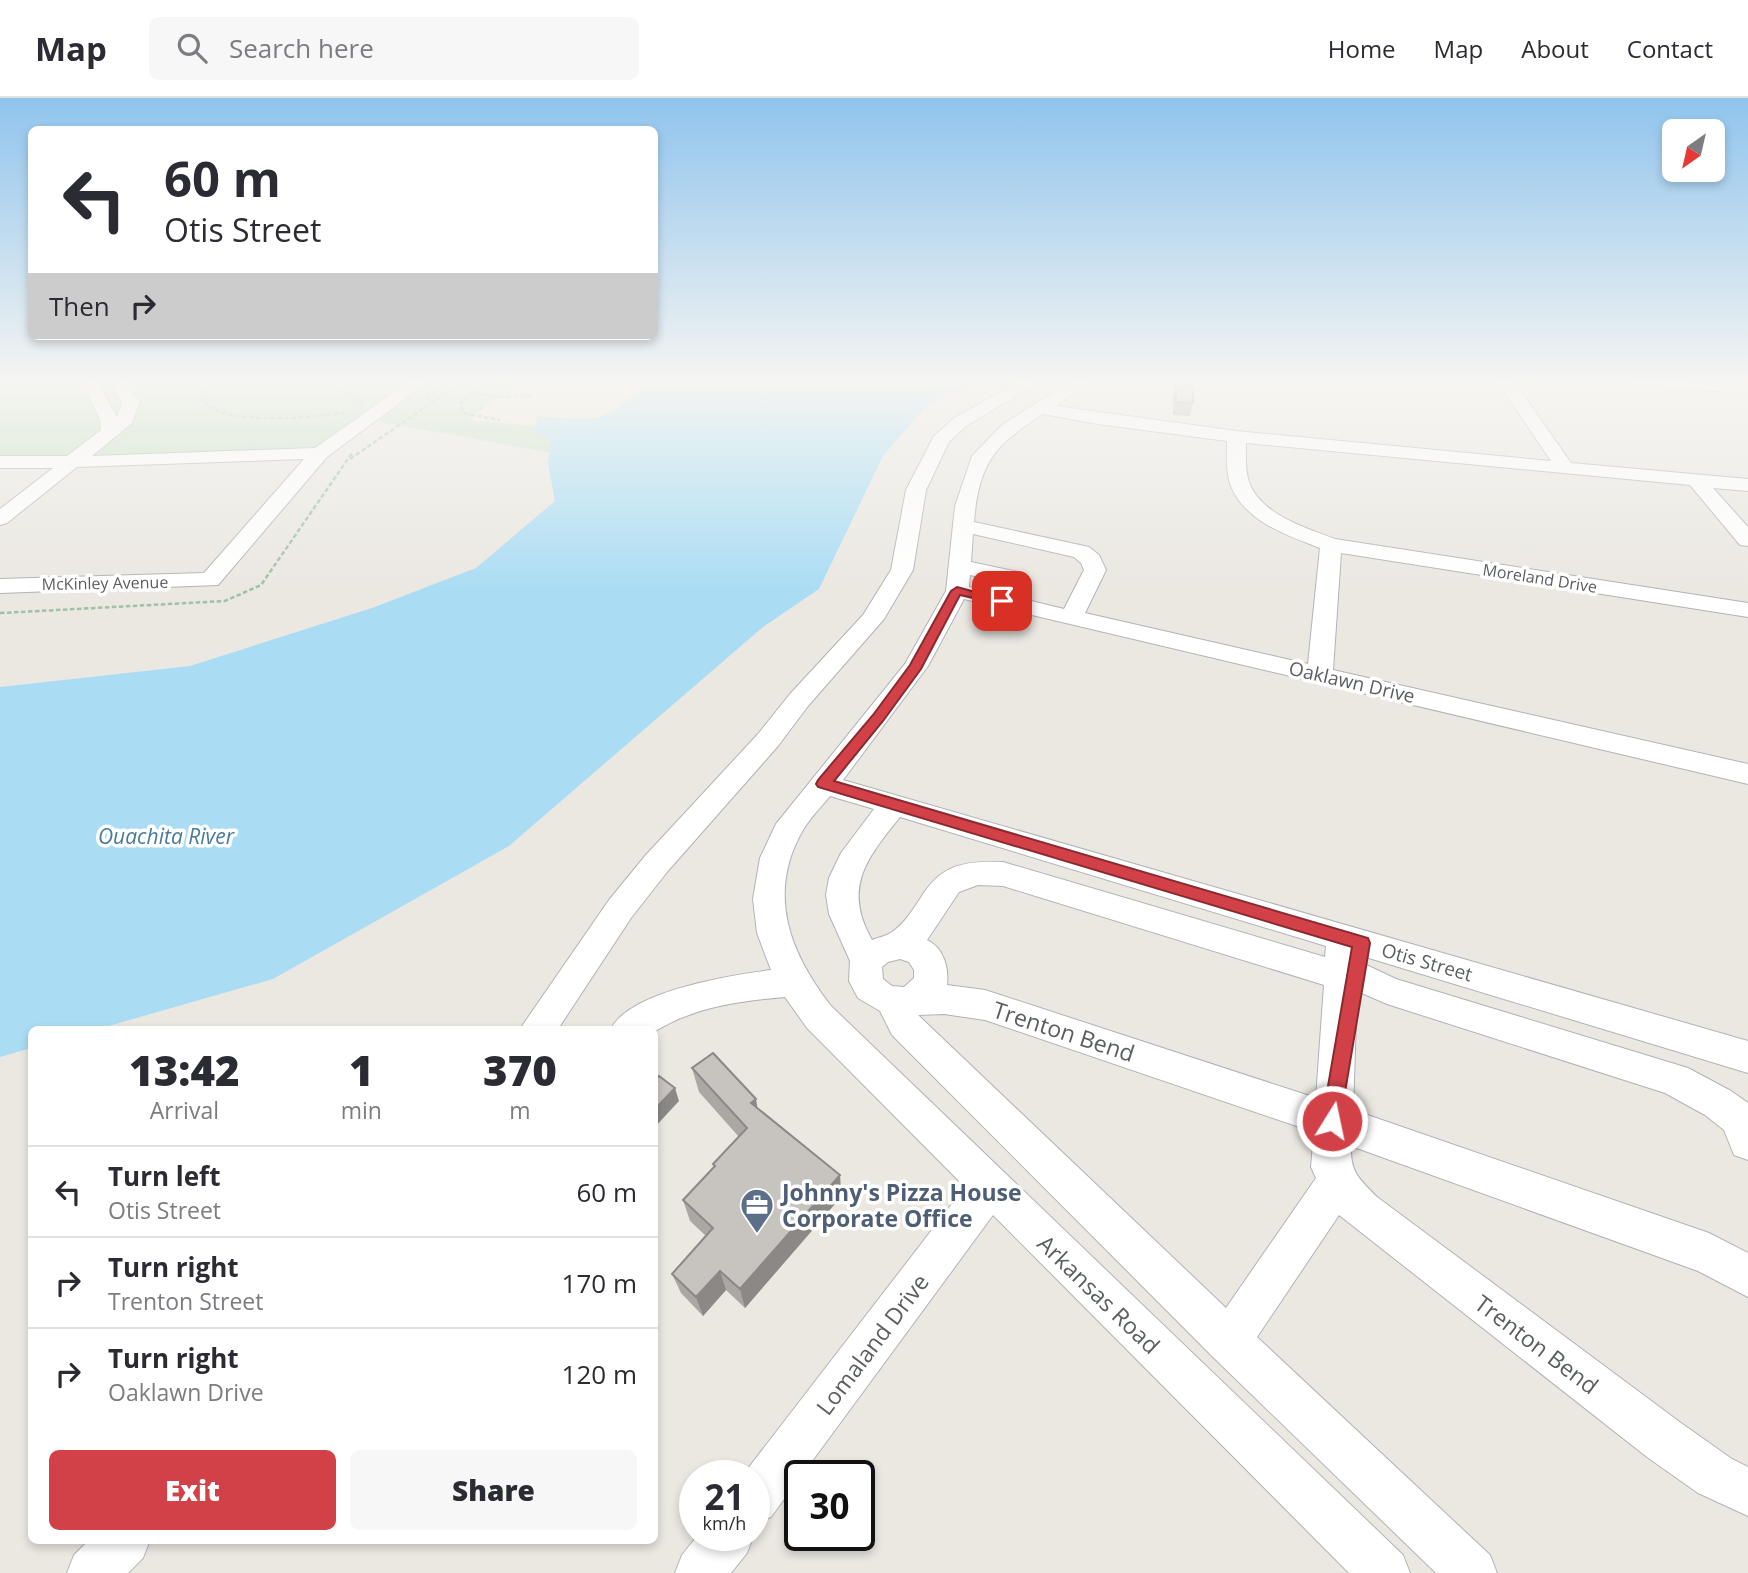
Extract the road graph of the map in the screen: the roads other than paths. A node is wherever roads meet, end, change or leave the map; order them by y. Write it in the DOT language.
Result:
graph roads {
  1 [pos="87,450"];
  2 [pos="324,450"];
  3 [pos="936,450"];
  4 [pos="986,450"];
  5 [pos="1237,450"];
  6 [pos="1368,450"];
  7 [pos="1553,450"];
  8 [pos="320,453"];
  9 [pos="0,462"];
  10 [pos="70,462"];
  11 [pos="1566,469"];
  12 [pos="1697,481"];
  13 [pos="1748,485"];
  14 [pos="0,519"];
  15 [pos="963,526"];
  16 [pos="1748,540"];
  17 [pos="1331,545"];
  18 [pos="959,566"];
  19 [pos="0,586"];
  20 [pos="957,591"];
  21 [pos="1002,601"];
  22 [pos="1748,610"];
  23 [pos="1072,617"];
  24 [pos="1320,675"];
  25 [pos="1748,774"];
  26 [pos="824,784"];
  27 [pos="894,805"];
  28 [pos="900,945"];
  29 [pos="1351,956"];
  30 [pos="867,961"];
  31 [pos="793,982"];
  32 [pos="902,1001"];
  33 [pos="540,1026"];
  34 [pos="635,1026"];
  35 [pos="1748,1056"];
  36 [pos="1332,1121"];
  37 [pos="1748,1142"];
  38 [pos="1338,1181"];
  39 [pos="990,1187"];
  40 [pos="1748,1276"];
  41 [pos="1229,1341"];
  42 [pos="770,1479"];
  43 [pos="1748,1492"];
  44 [pos="121,1544"];
  45 [pos="717,1551"];
  46 [pos="92,1573"];
  47 [pos="700,1573"];
  48 [pos="1385,1573"];
  49 [pos="1472,1573"];
  1 -- 10 [label="street"];
  2 -- 8 [label="street"];
  3 -- 33 [label="street"];
  4 -- 15 [label="street"];
  5 -- 17 [label="street, Moreland Drive"];
  6 -- 11 [label="street"];
  7 -- 11 [label="street"];
  8 -- 10 [label="street"];
  8 -- 19 [label="street, McKinley Avenue"];
  9 -- 10 [label="street"];
  10 -- 14 [label="street"];
  11 -- 12 [label="street"];
  12 -- 13 [label="street"];
  12 -- 16 [label="street"];
  15 -- 18 [label="street"];
  15 -- 23 [label="street"];
  17 -- 22 [label="street, Moreland Drive"];
  17 -- 24 [label="street"];
  18 -- 20 [label="street"];
  18 -- 21 [label="street"];
  20 -- 21 [label="street, Oaklawn Drive"];
  20 -- 26 [label="street, Arkansas Road"];
  21 -- 23 [label="street, Oaklawn Drive"];
  23 -- 24 [label="street, Oaklawn Drive"];
  24 -- 25 [label="street, Oaklawn Drive"];
  26 -- 27 [label="street, Otis Street"];
  26 -- 31 [label="street, Arkansas Road"];
  27 -- 29 [label="street, Otis Street"];
  27 -- 30 [label="street"];
  28 -- 29 [label="street"];
  28 -- 30 [label="street"];
  28 -- 32 [label="street"];
  29 -- 35 [label="street, Otis Street"];
  29 -- 36 [label="street, Trenton Bend"];
  29 -- 37 [label="street"];
  30 -- 32 [label="street"];
  31 -- 34 [label="street"];
  31 -- 39 [label="street, Arkansas Road"];
  32 -- 36 [label="street, Trenton Bend"];
  32 -- 41 [label="street"];
  36 -- 38 [label="street, Trenton Bend"];
  36 -- 40 [label="street, Trenton Bend"];
  38 -- 41 [label="street"];
  38 -- 43 [label="street, Trenton Bend"];
  39 -- 42 [label="street, Lomaland Drive"];
  39 -- 48 [label="street, Arkansas Road"];
  41 -- 49 [label="street"];
  44 -- 46 [label="street"];
  45 -- 47 [label="street"];
}
